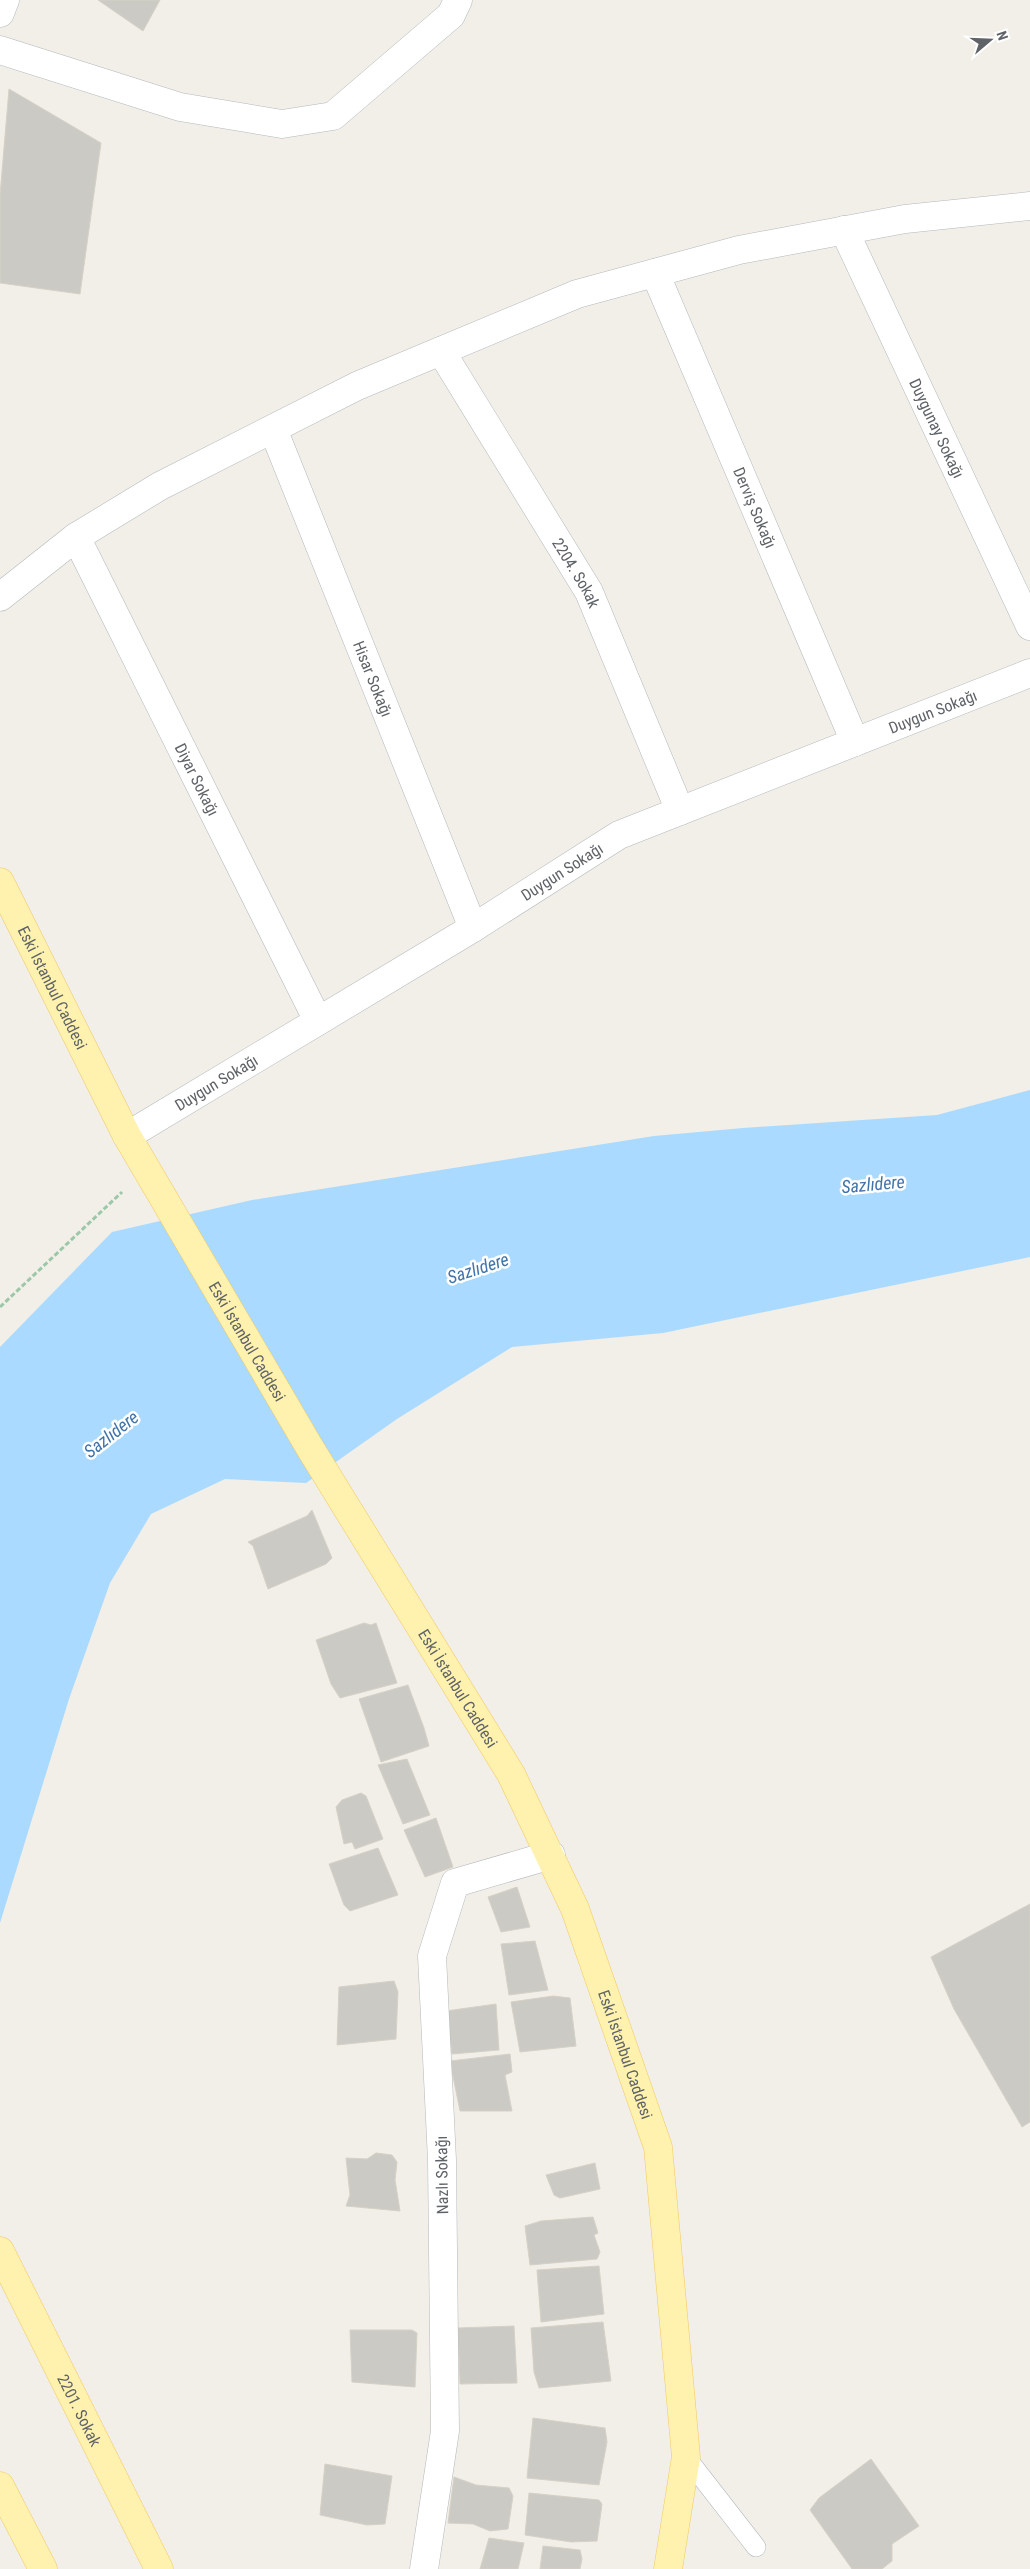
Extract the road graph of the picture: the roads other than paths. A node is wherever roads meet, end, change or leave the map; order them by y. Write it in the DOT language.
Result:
graph roads {
  1 [pos="5,0"];
  2 [pos="458,0"];
  3 [pos="0,13"];
  4 [pos="0,50"];
  5 [pos="1030,206"];
  6 [pos="844,230"];
  7 [pos="655,273"];
  8 [pos="441,351"];
  9 [pos="272,429"];
  10 [pos="76,538"];
  11 [pos="0,597"];
  12 [pos="1030,626"];
  13 [pos="1030,674"];
  14 [pos="855,742"];
  15 [pos="680,811"];
  16 [pos="0,882"];
  17 [pos="474,928"];
  18 [pos="318,1021"];
  19 [pos="126,1136"];
  20 [pos="551,1855"];
  21 [pos="0,2251"];
  22 [pos="686,2457"];
  23 [pos="0,2486"];
  24 [pos="756,2547"];
  25 [pos="43,2569"];
  26 [pos="159,2569"];
  27 [pos="424,2569"];
  28 [pos="668,2569"];
  1 -- 3 [label="street"];
  2 -- 4 [label="street"];
  5 -- 6 [label="street"];
  6 -- 7 [label="street"];
  6 -- 12 [label="street, Duygunay Sokağı"];
  7 -- 8 [label="street"];
  7 -- 14 [label="street, Derviş Sokağı"];
  8 -- 9 [label="street"];
  8 -- 15 [label="street, 2204. Sokak"];
  9 -- 10 [label="street"];
  9 -- 17 [label="street, Hisar Sokağı"];
  10 -- 11 [label="street"];
  10 -- 18 [label="street, Diyar Sokağı"];
  13 -- 14 [label="street, Duygun Sokağı"];
  14 -- 15 [label="street, Duygun Sokağı"];
  15 -- 17 [label="street, Duygun Sokağı"];
  16 -- 19 [label="main road, Eski İstanbul Caddesi"];
  17 -- 18 [label="street, Duygun Sokağı"];
  18 -- 19 [label="street, Duygun Sokağı"];
  19 -- 20 [label="main road, Eski İstanbul Caddesi"];
  20 -- 22 [label="main road, Eski İstanbul Caddesi"];
  20 -- 27 [label="street, Nazlı Sokağı"];
  21 -- 26 [label="main road, 2201. Sokak"];
  22 -- 24 [label="lane"];
  22 -- 28 [label="main road, Eski İstanbul Caddesi"];
  23 -- 25 [label="main road"];
}
